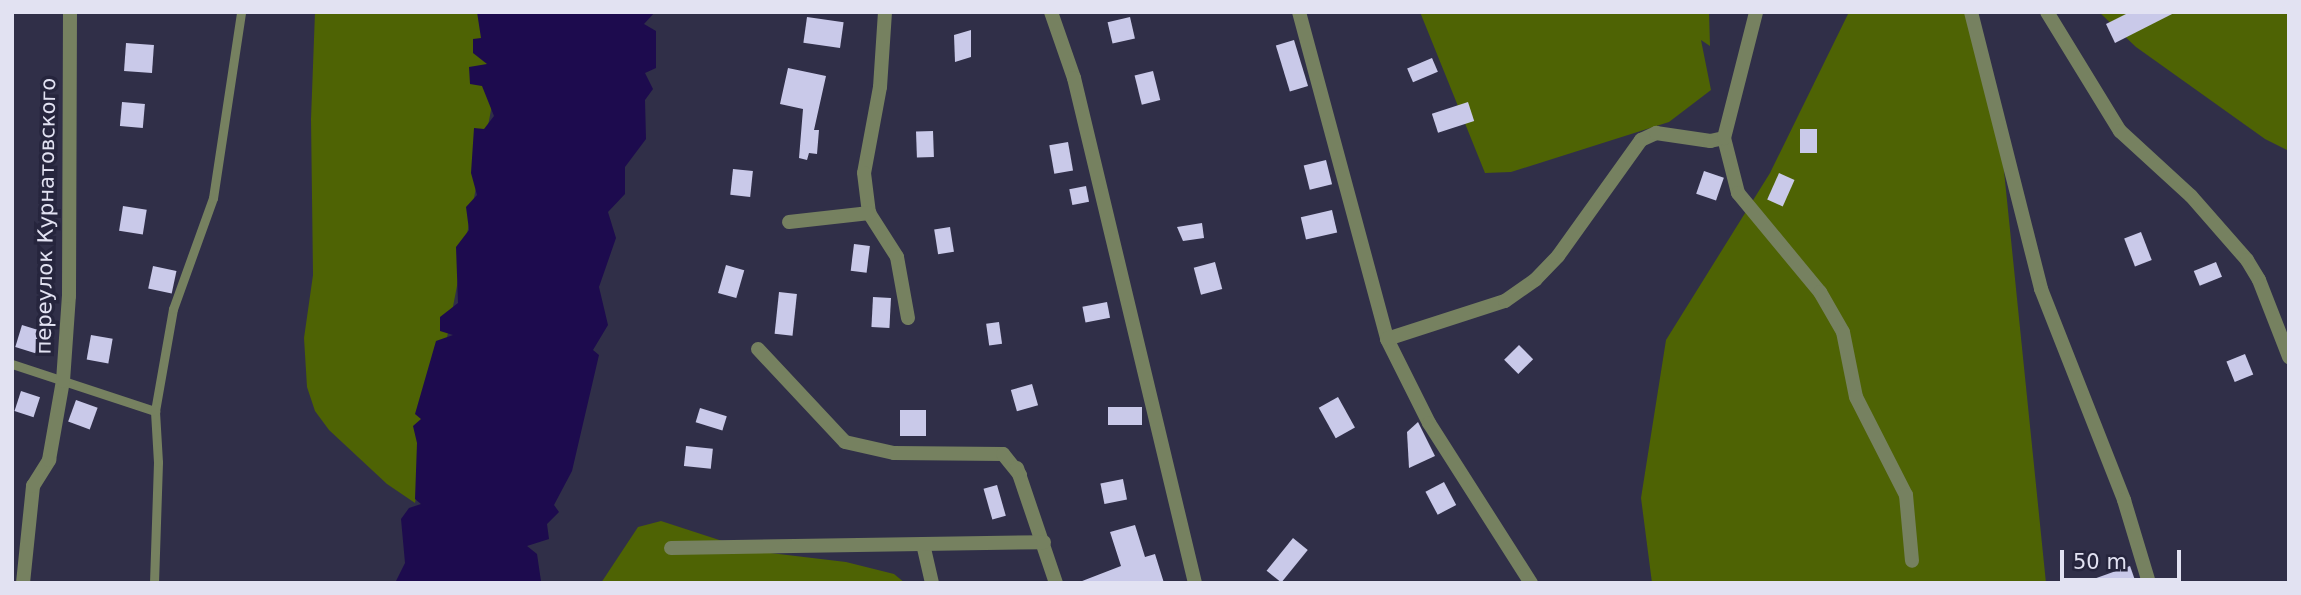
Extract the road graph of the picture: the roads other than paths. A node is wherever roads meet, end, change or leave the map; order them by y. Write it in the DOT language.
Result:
graph roads {
  1 [pos="70,12"];
  2 [pos="241,12"];
  3 [pos="885,12"];
  4 [pos="1051,12"];
  5 [pos="1299,12"];
  6 [pos="1756,12"];
  7 [pos="1971,12"];
  8 [pos="2048,12"];
  9 [pos="1724,138"];
  10 [pos="869,213"];
  11 [pos="789,222"];
  12 [pos="908,318"];
  13 [pos="1387,339"];
  14 [pos="758,349"];
  15 [pos="2289,357"];
  16 [pos="12,364"];
  17 [pos="63,381"];
  18 [pos="155,411"];
  19 [pos="1044,542"];
  20 [pos="923,544"];
  21 [pos="671,548"];
  22 [pos="1912,561"];
  23 [pos="23,583"];
  24 [pos="154,583"];
  25 [pos="932,583"];
  26 [pos="1056,583"];
  27 [pos="1195,583"];
  28 [pos="1531,583"];
  29 [pos="2149,583"];
  1 -- 17 [label="street, переулок Курнатовского"];
  2 -- 18 [label="lane"];
  3 -- 10 [label="street"];
  4 -- 27 [label="street"];
  5 -- 13 [label="street"];
  6 -- 9 [label="street"];
  7 -- 29 [label="street"];
  8 -- 15 [label="street"];
  9 -- 13 [label="street"];
  9 -- 22 [label="street"];
  10 -- 11 [label="street"];
  10 -- 12 [label="street"];
  13 -- 28 [label="street"];
  14 -- 19 [label="street"];
  16 -- 17 [label="lane"];
  17 -- 18 [label="lane"];
  17 -- 23 [label="street, переулок Курнатовского"];
  18 -- 24 [label="lane"];
  19 -- 20 [label="street"];
  19 -- 26 [label="street"];
  20 -- 21 [label="street"];
  20 -- 25 [label="street"];
}
